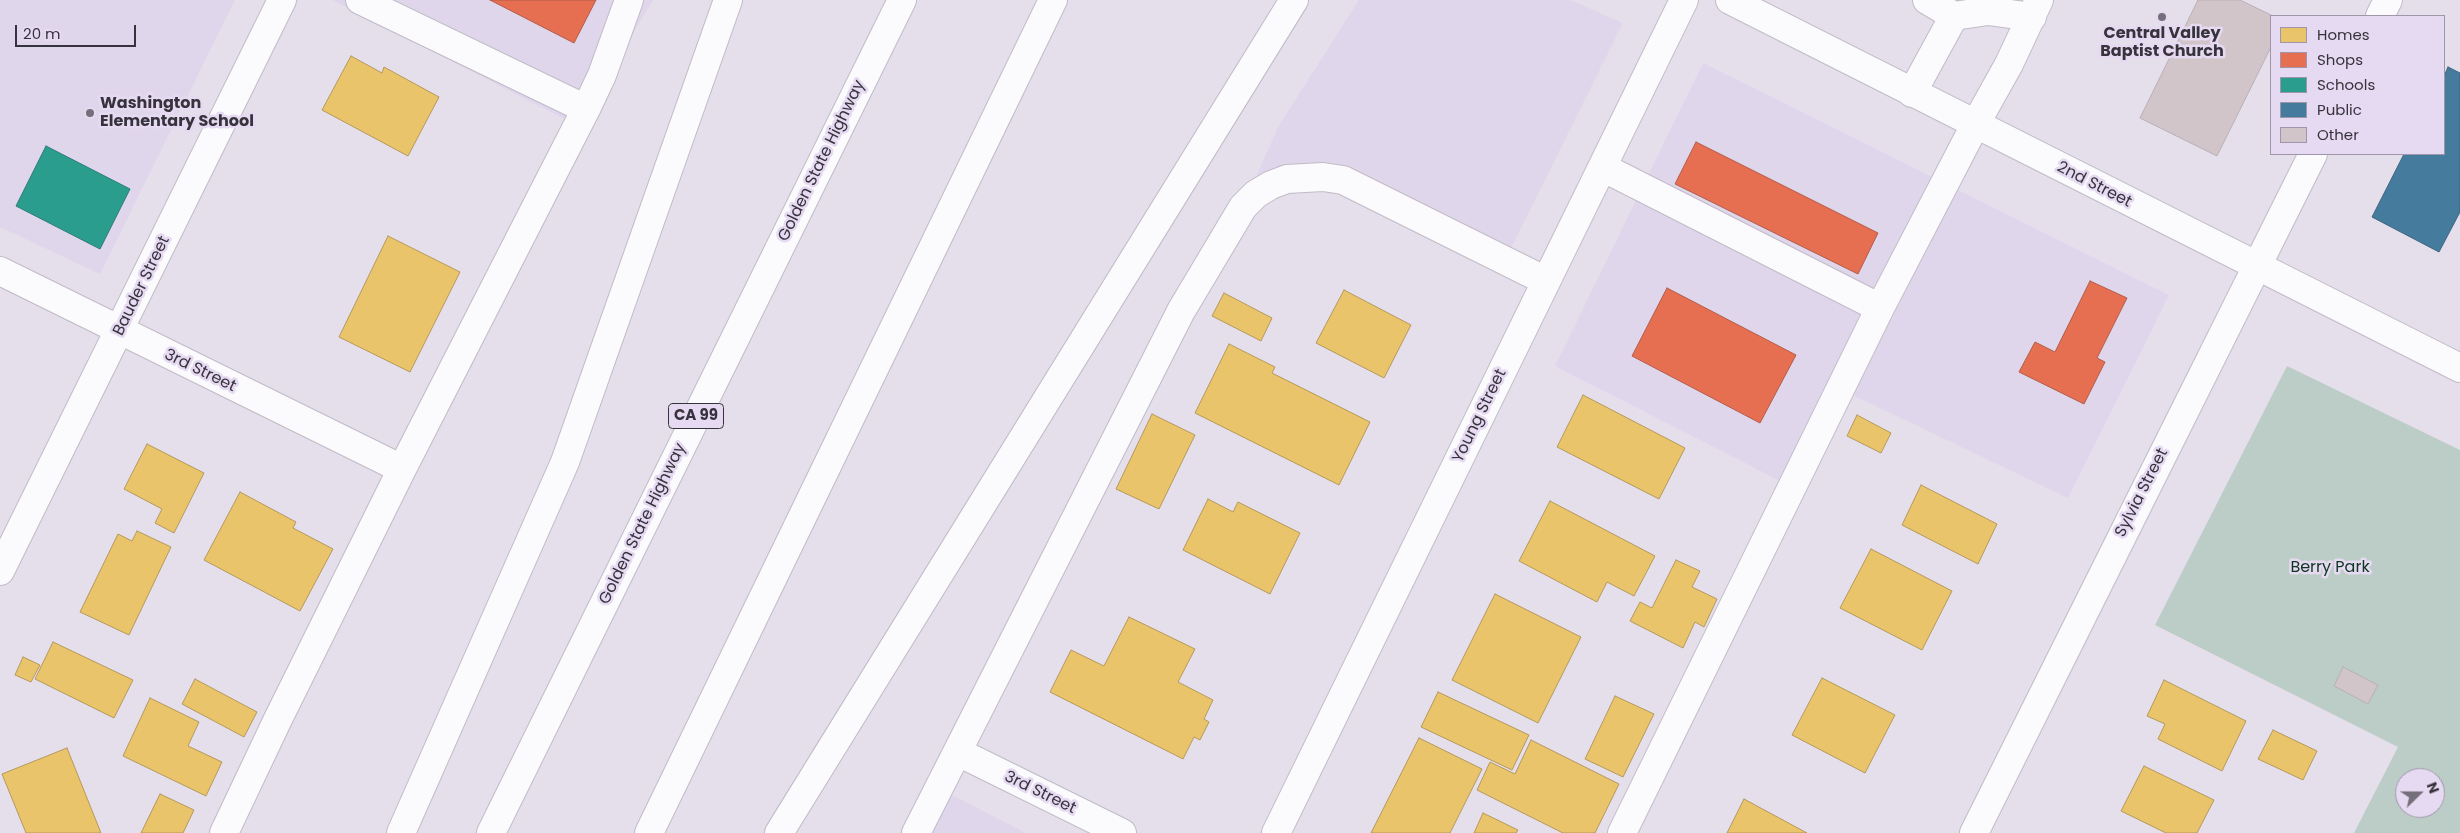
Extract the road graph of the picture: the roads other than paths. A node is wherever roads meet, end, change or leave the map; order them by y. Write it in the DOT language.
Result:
graph roads {
  1 [pos="282,0"];
  2 [pos="360,0"];
  3 [pos="629,0"];
  4 [pos="728,0"];
  5 [pos="902,0"];
  6 [pos="1053,0"];
  7 [pos="1294,0"];
  8 [pos="1684,0"];
  9 [pos="1730,0"];
  10 [pos="1927,0"];
  11 [pos="2388,0"];
  12 [pos="2035,8"];
  13 [pos="2380,15"];
  14 [pos="1954,16"];
  15 [pos="1912,92"];
  16 [pos="586,109"];
  17 [pos="1975,125"];
  18 [pos="2312,155"];
  19 [pos="1604,168"];
  20 [pos="2256,267"];
  21 [pos="0,271"];
  22 [pos="1546,281"];
  23 [pos="1880,308"];
  24 [pos="120,331"];
  25 [pos="2460,368"];
  26 [pos="402,469"];
  27 [pos="0,571"];
  28 [pos="958,752"];
  29 [pos="1110,830"];
  30 [pos="224,833"];
  31 [pos="401,833"];
  32 [pos="490,833"];
  33 [pos="649,833"];
  34 [pos="779,833"];
  35 [pos="916,833"];
  36 [pos="1276,833"];
  37 [pos="1622,833"];
  38 [pos="1974,833"];
  1 -- 24 [label="main road, Bauder Street"];
  2 -- 16 [label="main road"];
  3 -- 16 [label="main road"];
  4 -- 31 [label="main road"];
  5 -- 32 [label="main road, Golden State Highway / CA 99"];
  6 -- 33 [label="main road"];
  7 -- 34 [label="main road"];
  8 -- 19 [label="main road, Young Street"];
  9 -- 15 [label="main road, 2nd Street"];
  10 -- 14 [label="main road"];
  11 -- 13 [label="main road"];
  12 -- 14 [label="main road"];
  12 -- 17 [label="main road"];
  14 -- 15 [label="main road"];
  15 -- 17 [label="main road, 2nd Street"];
  16 -- 26 [label="main road"];
  17 -- 20 [label="main road, 2nd Street"];
  17 -- 23 [label="main road"];
  18 -- 20 [label="main road, Sylvia Street"];
  19 -- 22 [label="main road, Young Street"];
  19 -- 23 [label="main road"];
  20 -- 25 [label="main road, 2nd Street"];
  20 -- 38 [label="main road, Sylvia Street"];
  21 -- 24 [label="main road, 3rd Street"];
  22 -- 28 [label="main road"];
  22 -- 36 [label="main road, Young Street"];
  23 -- 37 [label="main road"];
  24 -- 26 [label="main road, 3rd Street"];
  24 -- 27 [label="main road, Bauder Street"];
  26 -- 30 [label="main road"];
  28 -- 29 [label="main road, 3rd Street"];
  28 -- 35 [label="main road"];
}
